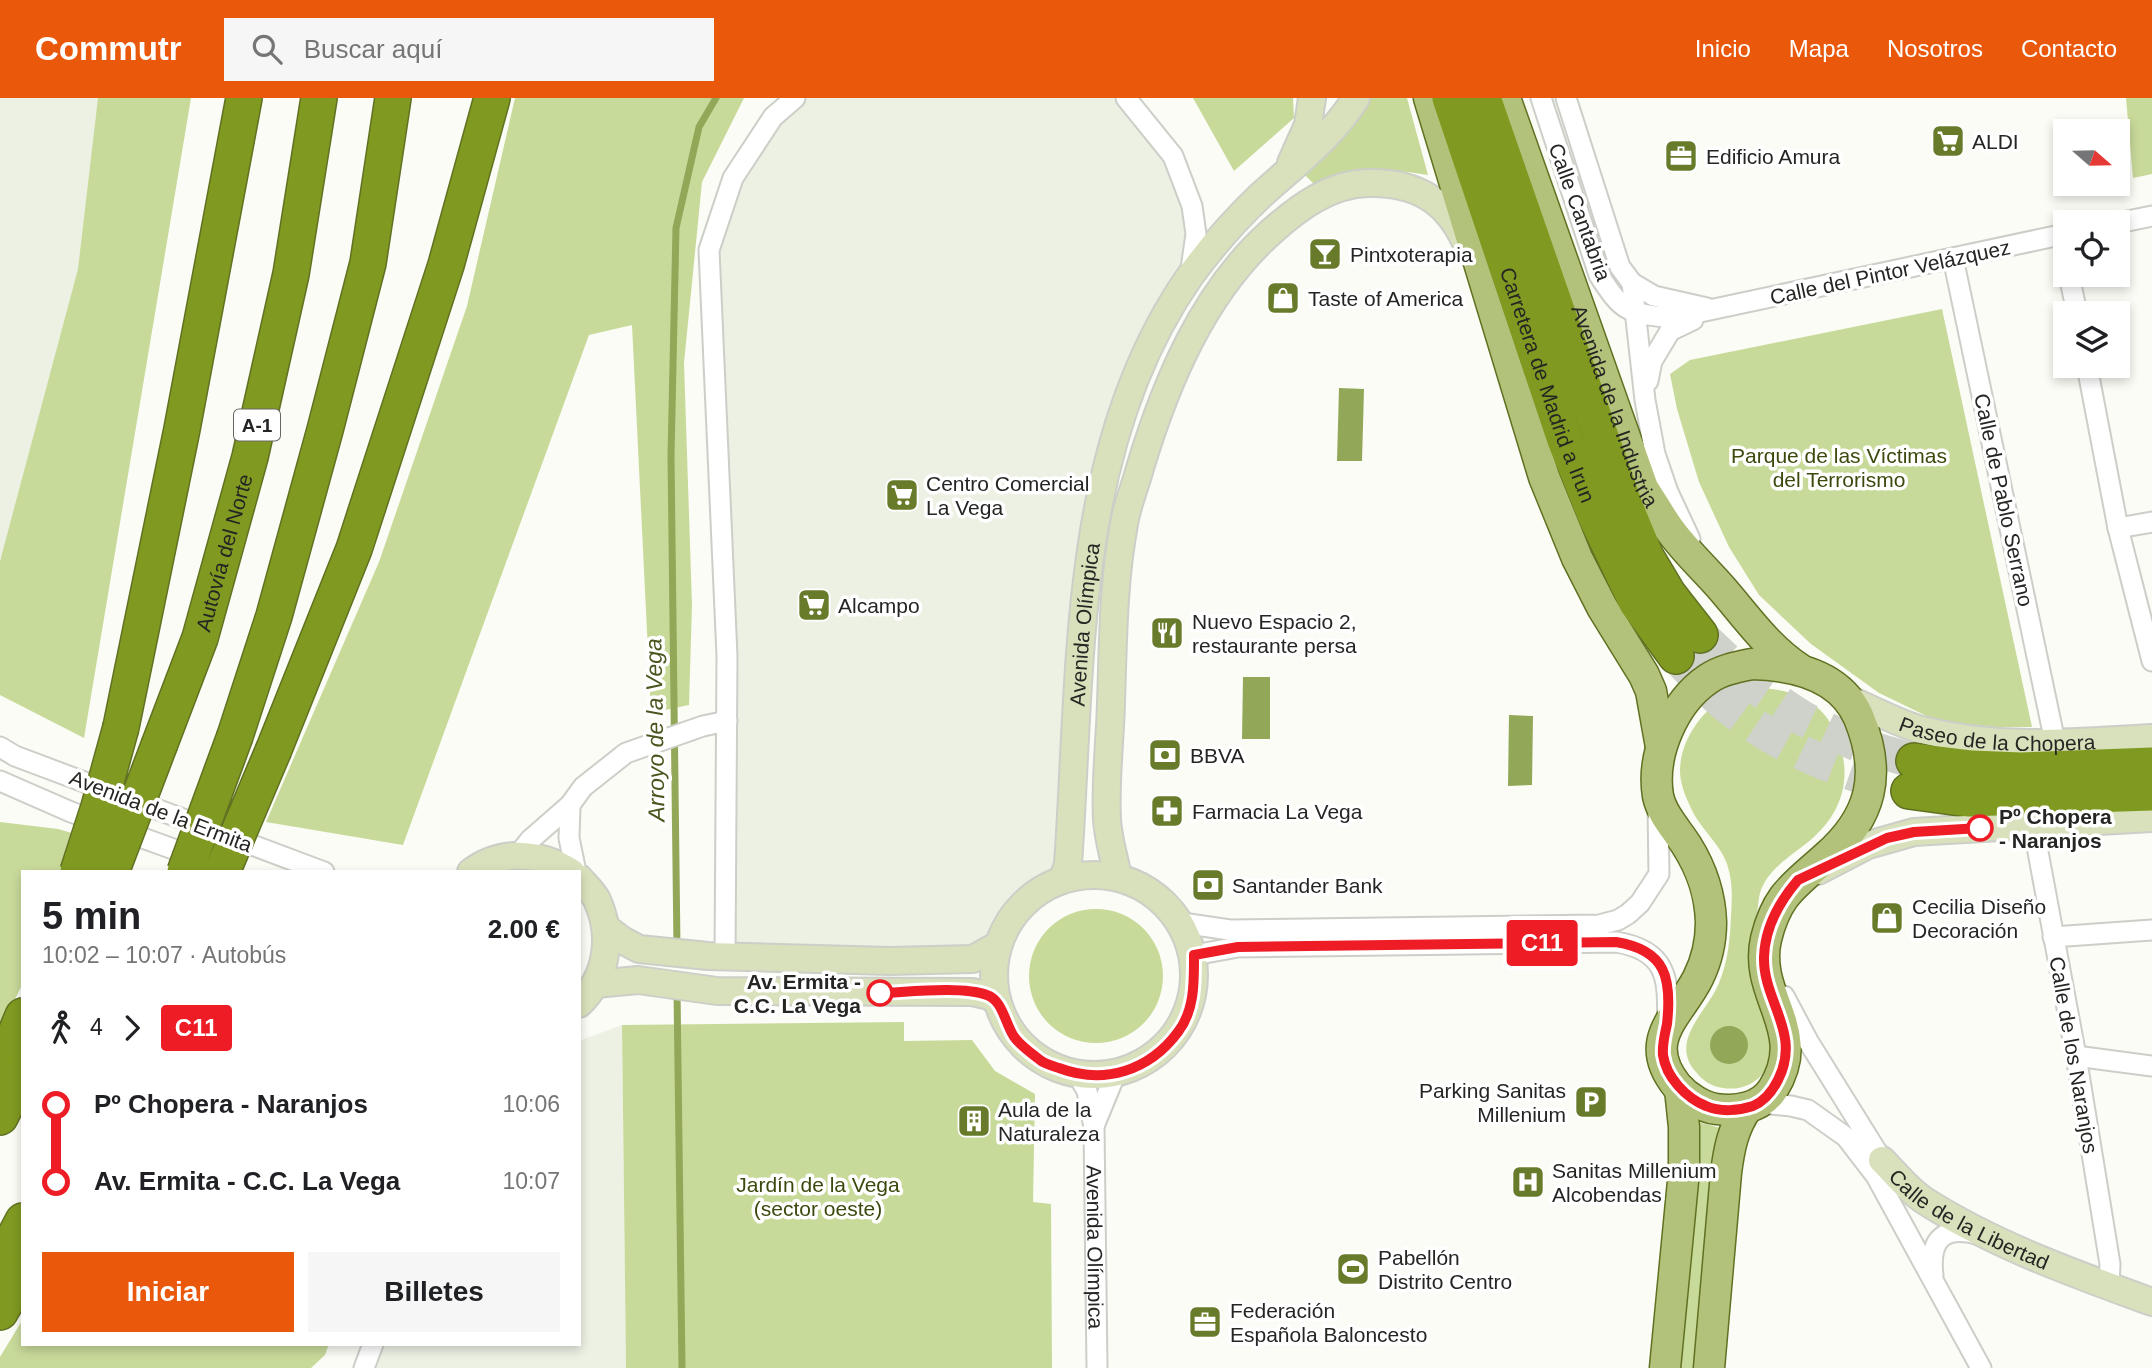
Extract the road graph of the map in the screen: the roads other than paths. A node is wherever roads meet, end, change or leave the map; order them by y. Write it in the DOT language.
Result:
graph roads {
  1 [pos="228,98"];
  2 [pos="244,98"];
  3 [pos="319,98"];
  4 [pos="393,98"];
  5 [pos="492,98"];
  6 [pos="795,98"];
  7 [pos="1126,98"];
  8 [pos="1312,98"];
  9 [pos="1356,98"];
  10 [pos="1429,98"];
  11 [pos="1450,98"];
  12 [pos="1483,98"];
  13 [pos="1505,98"];
  14 [pos="1541,98"];
  15 [pos="1566,98"];
  16 [pos="1283,176"];
  17 [pos="2152,216"];
  18 [pos="2130,221"];
  19 [pos="2053,243"];
  20 [pos="1953,258"];
  21 [pos="1189,277"];
  22 [pos="1484,282"];
  23 [pos="1632,283"];
  24 [pos="1715,309"];
  25 [pos="1636,314"];
  26 [pos="2089,378"];
  27 [pos="1645,400"];
  28 [pos="182,429"];
  29 [pos="2152,522"];
  30 [pos="2118,528"];
  31 [pos="1709,574"];
  32 [pos="2152,661"];
  33 [pos="1800,669"];
  34 [pos="1848,699"];
  35 [pos="727,721"];
  36 [pos="2152,738"];
  37 [pos="2055,742"];
  38 [pos="0,747"];
  39 [pos="238,750"];
  40 [pos="1661,750"];
  41 [pos="2152,765"];
  42 [pos="0,780"];
  43 [pos="2152,793"];
  44 [pos="1658,796"];
  45 [pos="570,805"];
  46 [pos="2152,818"];
  47 [pos="2033,825"];
  48 [pos="518,855"];
  49 [pos="79,870"];
  50 [pos="112,870"];
  51 [pos="186,870"];
  52 [pos="203,870"];
  53 [pos="223,870"];
  54 [pos="230,870"];
  55 [pos="319,870"];
  56 [pos="475,870"];
  57 [pos="570,870"];
  58 [pos="573,870"];
  59 [pos="1118,876"];
  60 [pos="1063,879"];
  61 [pos="581,880"];
  62 [pos="1798,880"];
  63 [pos="1182,923"];
  64 [pos="1770,925"];
  65 [pos="606,928"];
  66 [pos="2152,930"];
  67 [pos="2053,937"];
  68 [pos="998,945"];
  69 [pos="1194,955"];
  70 [pos="716,956"];
  71 [pos="587,994"];
  72 [pos="997,1002"];
  73 [pos="21,1021"];
  74 [pos="1666,1026"];
  75 [pos="2076,1056"];
  76 [pos="2152,1066"];
  77 [pos="0,1071"];
  78 [pos="1115,1074"];
  79 [pos="1078,1075"];
  80 [pos="21,1076"];
  81 [pos="1680,1088"];
  82 [pos="1754,1105"];
  83 [pos="0,1117"];
  84 [pos="1094,1127"];
  85 [pos="1882,1160"];
  86 [pos="21,1225"];
  87 [pos="1993,1238"];
  88 [pos="0,1265"];
  89 [pos="21,1275"];
  90 [pos="1934,1283"];
  91 [pos="2109,1286"];
  92 [pos="2152,1301"];
  93 [pos="0,1312"];
  94 [pos="372,1346"];
  95 [pos="364,1368"];
  96 [pos="1097,1368"];
  97 [pos="1665,1368"];
  98 [pos="1709,1368"];
  99 [pos="1981,1368"];
  1 -- 28 [label="highway"];
  2 -- 28 [label="highway"];
  3 -- 50 [label="highway, Autovía del Norte / A-1, bridge"];
  4 -- 39 [label="highway"];
  5 -- 53 [label="highway, bridge"];
  6 -- 35 [label="street"];
  7 -- 21 [label="street"];
  8 -- 16 [label="street"];
  9 -- 16 [label="street"];
  10 -- 22 [label="main road"];
  11 -- 12 [label="highway, Carretera de Madrid a Irun"];
  13 -- 31 [label="main road, Avenida de la Industria"];
  14 -- 25 [label="street, Calle Cantabria"];
  15 -- 23 [label="street, Calle Cantabria"];
  16 -- 21 [label="street, Avenida Olímpica"];
  17 -- 18 [label="street"];
  19 -- 20 [label="street, Calle del Pintor Velázquez"];
  20 -- 24 [label="street, Calle del Pintor Velázquez"];
  20 -- 37 [label="street, Calle de Pablo Serrano"];
  21 -- 60 [label="street, Avenida Olímpica"];
  22 -- 40 [label="main road"];
  22 -- 59 [label="street, Avenida Olímpica"];
  23 -- 24 [label="street"];
  23 -- 25 [label="street, Calle Cantabria"];
  24 -- 25 [label="street"];
  24 -- 27 [label="street"];
  25 -- 27 [label="street, Calle Cantabria"];
  26 -- 30 [label="street"];
  27 -- 31 [label="street, Calle Cantabria"];
  28 -- 49 [label="highway, bridge"];
  29 -- 30 [label="street"];
  30 -- 32 [label="street"];
  31 -- 33 [label="main road, Avenida de la Industria"];
  33 -- 34 [label="main road"];
  33 -- 40 [label="main road"];
  34 -- 37 [label="street, Paseo de la Chopera"];
  34 -- 62 [label="main road"];
  35 -- 45 [label="street"];
  35 -- 70 [label="street"];
  36 -- 37 [label="street, Paseo de la Chopera"];
  38 -- 55 [label="street, Avenida de la Ermita"];
  39 -- 51 [label="highway, bridge"];
  39 -- 52 [label="highway"];
  40 -- 44 [label="main road"];
  41 -- 43 [label="highway"];
  42 -- 54 [label="street, Avenida de la Ermita"];
  44 -- 63 [label="street"];
  44 -- 74 [label="main road"];
  45 -- 48 [label="street"];
  45 -- 58 [label="street"];
  46 -- 47 [label="street"];
  47 -- 62 [label="street"];
  47 -- 67 [label="street, Calle de los Naranjos"];
  48 -- 56 [label="street"];
  48 -- 57 [label="street"];
  59 -- 60 [label="street"];
  59 -- 63 [label="street"];
  60 -- 68 [label="street"];
  61 -- 65 [label="street"];
  62 -- 64 [label="main road"];
  63 -- 69 [label="street"];
  64 -- 82 [label="main road"];
  64 -- 85 [label="street, Calle de la Libertad"];
  65 -- 70 [label="street"];
  65 -- 71 [label="street"];
  66 -- 67 [label="street"];
  67 -- 75 [label="street, Calle de los Naranjos"];
  68 -- 70 [label="street"];
  68 -- 72 [label="street"];
  69 -- 74 [label="street"];
  69 -- 78 [label="street"];
  71 -- 72 [label="street"];
  72 -- 79 [label="street"];
  73 -- 77 [label="highway"];
  74 -- 81 [label="main road"];
  75 -- 76 [label="street"];
  75 -- 91 [label="street, Calle de los Naranjos"];
  78 -- 79 [label="street"];
  78 -- 84 [label="street, Avenida Olímpica"];
  79 -- 84 [label="street, Avenida Olímpica"];
  80 -- 83 [label="highway"];
  81 -- 82 [label="main road"];
  81 -- 97 [label="main road"];
  82 -- 90 [label="street"];
  82 -- 98 [label="main road"];
  84 -- 96 [label="street, Avenida Olímpica"];
  85 -- 87 [label="street, Calle de la Libertad"];
  86 -- 88 [label="highway"];
  87 -- 90 [label="street"];
  87 -- 91 [label="street, Calle de la Libertad"];
  89 -- 93 [label="highway"];
  90 -- 99 [label="street"];
  91 -- 92 [label="street, Calle de la Libertad"];
  94 -- 95 [label="street"];
}
